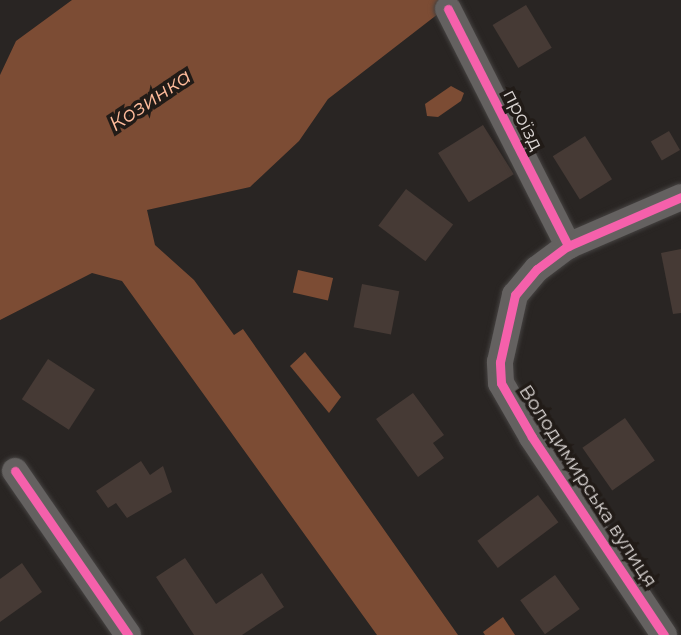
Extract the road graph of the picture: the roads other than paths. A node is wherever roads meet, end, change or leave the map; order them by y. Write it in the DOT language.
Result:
graph roads {
  1 [pos="448,9"];
  2 [pos="681,197"];
  3 [pos="568,246"];
  4 [pos="15,471"];
  5 [pos="128,635"];
  6 [pos="664,635"];
  1 -- 3 [label="street, проїзд"];
  2 -- 3 [label="street, Володимирська вулиця"];
  3 -- 6 [label="street, Володимирська вулиця"];
  4 -- 5 [label="street"];
}
